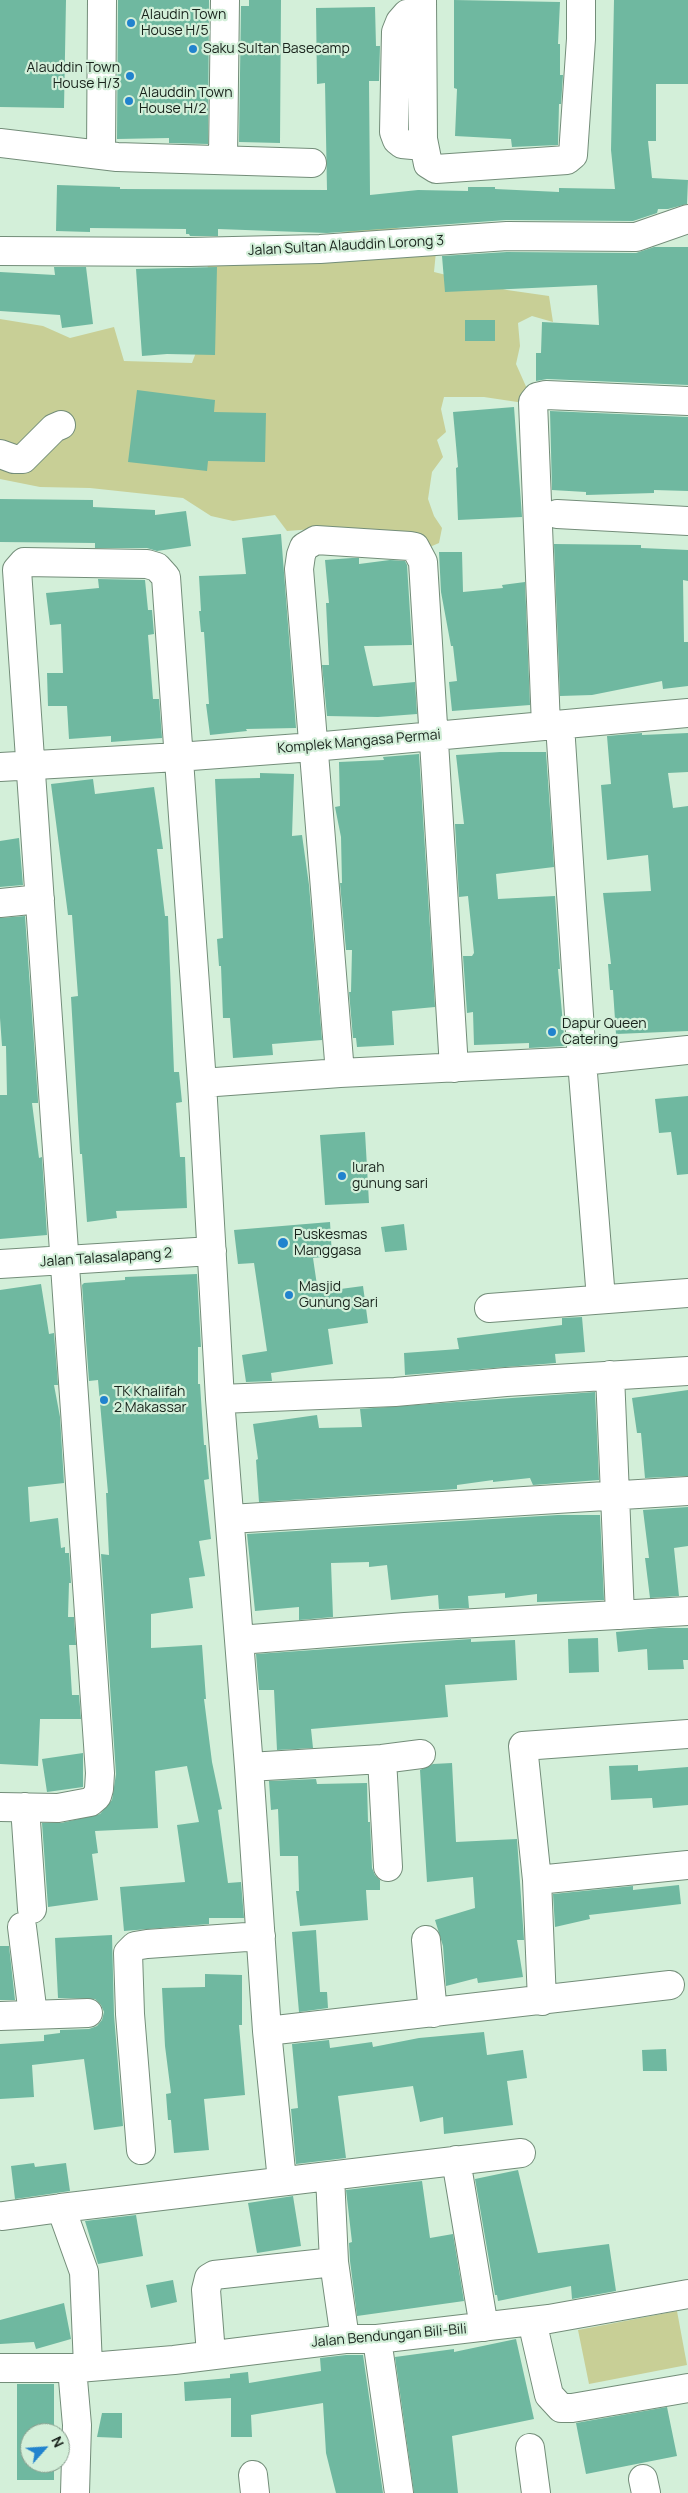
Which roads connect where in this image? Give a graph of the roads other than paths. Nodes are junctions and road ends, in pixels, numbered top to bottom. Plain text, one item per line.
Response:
1 (102, 0) edge
2 (225, 0) edge
3 (581, 0) edge
4 (422, 6) edge
5 (0, 143) edge
6 (101, 154) junction
7 (223, 159) junction
8 (312, 163) dead end
9 (688, 219) edge
10 (0, 251) edge
11 (688, 401) edge
12 (61, 426) dead end
13 (0, 454) edge
14 (557, 514) dead end
15 (688, 521) edge
16 (688, 713) edge
17 (553, 726) junction
18 (434, 735) junction
19 (313, 747) junction
20 (178, 757) junction
21 (30, 764) junction
22 (0, 767) edge
23 (40, 899) junction
24 (0, 903) edge
25 (688, 1050) edge
26 (582, 1061) junction
27 (454, 1068) junction
28 (340, 1073) junction
29 (202, 1083) junction
30 (212, 1251) junction
31 (66, 1260) junction
32 (0, 1264) edge
33 (688, 1294) edge
34 (601, 1298) junction
35 (489, 1308) dead end
36 (688, 1371) edge
37 (610, 1375) junction
38 (220, 1399) junction
39 (688, 1491) edge
40 (615, 1496) junction
41 (230, 1519) junction
42 (688, 1611) edge
43 (620, 1615) junction
44 (239, 1640) junction
45 (688, 1734) edge
46 (421, 1754) dead end
47 (382, 1760) junction
48 (249, 1767) junction
49 (12, 1807) edge
50 (688, 1865) edge
51 (388, 1867) dead end
52 (537, 1880) junction
53 (261, 1936) junction
54 (426, 1940) dead end
55 (670, 1986) dead end
56 (542, 2001) junction
57 (88, 2013) dead end
58 (433, 2013) junction
59 (33, 2015) junction
60 (0, 2016) edge
61 (267, 2031) junction
62 (141, 2150) dead end
63 (521, 2153) dead end
64 (456, 2160) junction
65 (330, 2176) junction
66 (282, 2181) junction
67 (61, 2208) junction
68 (3, 2216) dead end
69 (334, 2262) junction
70 (688, 2294) edge
71 (532, 2321) junction
72 (484, 2327) junction
73 (345, 2339) junction
74 (378, 2339) junction
75 (211, 2354) junction
76 (80, 2367) junction
77 (0, 2368) edge
78 (688, 2388) edge
79 (530, 2448) dead end
80 (75, 2493) edge
81 (399, 2493) edge
82 (536, 2493) edge

1 - 6 street
2 - 7 street
3 - 4 street
5 - 6 street
6 - 7 street
7 - 8 street
9 - 10 street, Jalan Sultan Alauddin Lorong 3
11 - 17 street
12 - 13 street
14 - 15 street
16 - 17 street, Komplek Mangasa Permai
17 - 18 street, Komplek Mangasa Permai
17 - 26 street
18 - 19 street, Komplek Mangasa Permai
18 - 19 street
18 - 27 street
19 - 20 street, Komplek Mangasa Permai
19 - 28 street
20 - 21 street, Komplek Mangasa Permai
20 - 21 street
20 - 29 street
21 - 22 street, Komplek Mangasa Permai
21 - 23 street
23 - 24 street
23 - 31 street
25 - 26 street
26 - 27 street
26 - 34 street
27 - 28 street
28 - 29 street
29 - 30 street
30 - 31 street, Jalan Talasalapang 2
30 - 38 street
31 - 32 street, Jalan Talasalapang 2
31 - 49 street
33 - 34 street
34 - 35 street
36 - 37 street
37 - 38 street
37 - 40 street
38 - 41 street
39 - 40 street
40 - 41 street
40 - 43 street
41 - 44 street
42 - 43 street
43 - 44 street
44 - 48 street
45 - 52 street
46 - 47 street
47 - 48 street
47 - 51 street
48 - 53 street
49 - 59 street
50 - 52 street
52 - 56 street
53 - 61 street
53 - 62 street
54 - 58 street
55 - 56 street
56 - 58 street
57 - 59 street
58 - 61 street
59 - 60 street
61 - 66 street
63 - 64 street
64 - 65 street
64 - 72 street
65 - 66 street
65 - 69 street
66 - 67 street
67 - 68 street
67 - 76 street
69 - 73 street
69 - 75 street
70 - 71 street, Jalan Bendungan Bili-Bili
71 - 72 street, Jalan Bendungan Bili-Bili
71 - 78 street
72 - 74 street, Jalan Bendungan Bili-Bili
73 - 74 street, Jalan Bendungan Bili-Bili
73 - 75 street, Jalan Bendungan Bili-Bili
74 - 81 street
75 - 76 street, Jalan Bendungan Bili-Bili
76 - 77 street, Jalan Bendungan Bili-Bili
76 - 80 street
79 - 82 street

